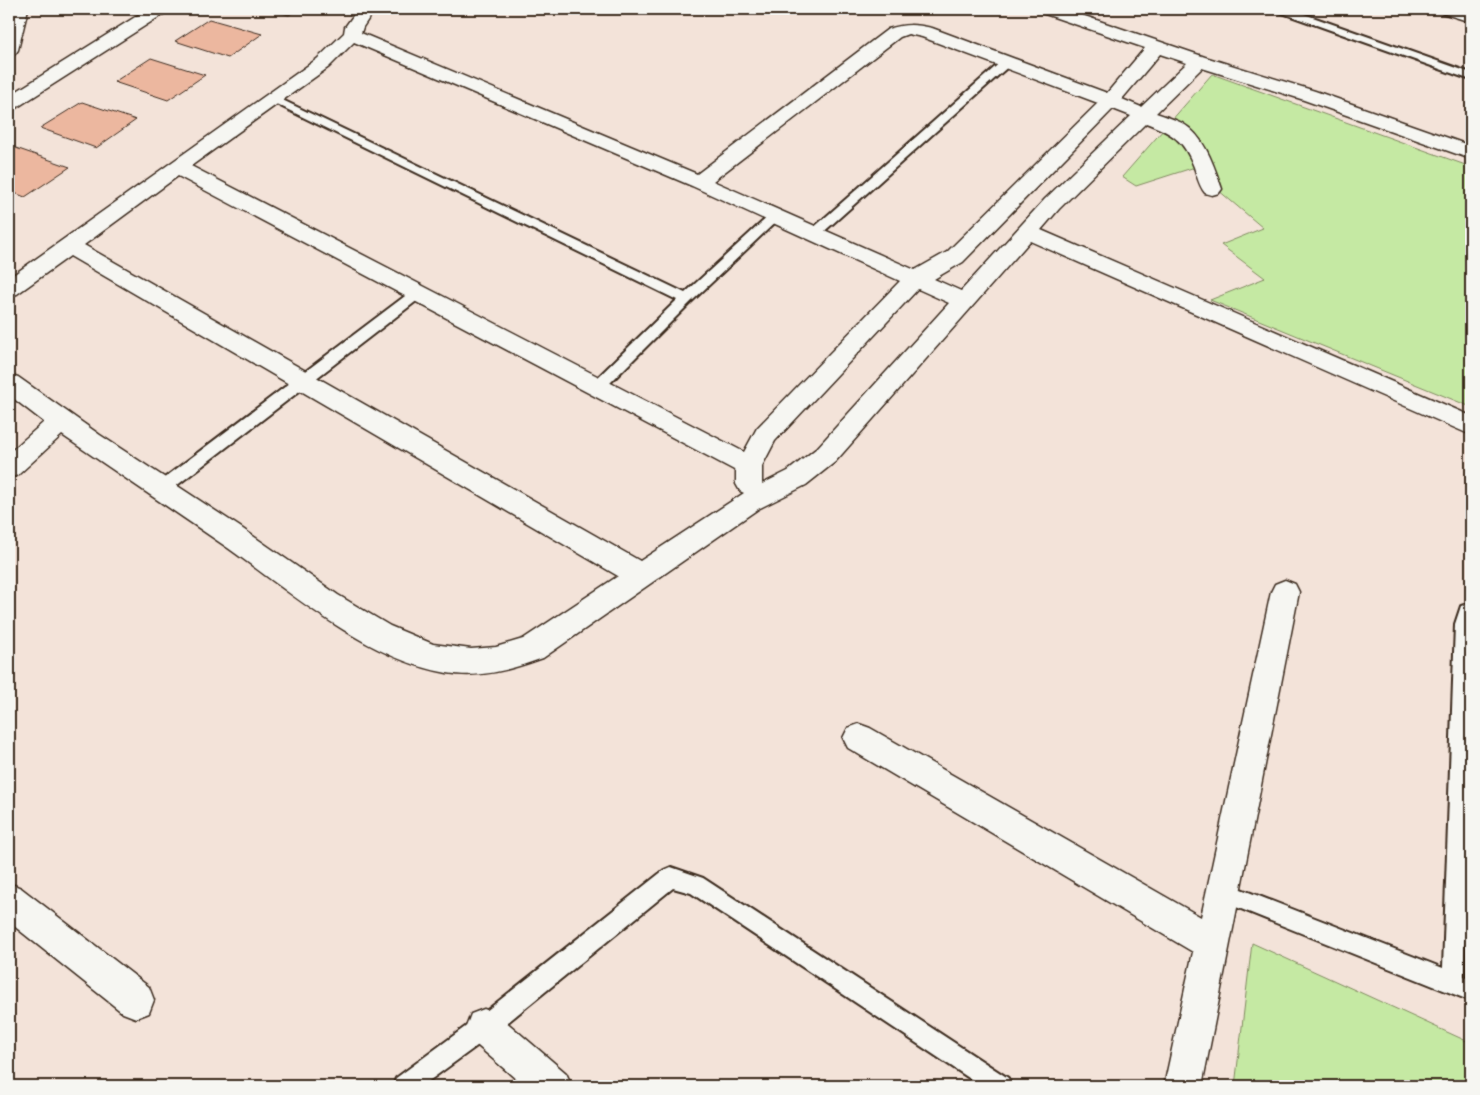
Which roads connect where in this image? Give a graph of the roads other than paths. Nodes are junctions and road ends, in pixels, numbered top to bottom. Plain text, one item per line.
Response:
1 (19, 9) edge
2 (159, 9) edge
3 (366, 9) edge
4 (1048, 9) edge
5 (1281, 9) edge
6 (1448, 9) edge
7 (1471, 17) edge
8 (352, 35) junction
9 (1156, 47) junction
10 (9, 50) edge
11 (1199, 61) junction
12 (1007, 62) junction
13 (1471, 77) edge
14 (272, 98) junction
15 (1110, 101) junction
16 (9, 104) edge
17 (1146, 115) junction
18 (1471, 154) edge
19 (177, 167) junction
20 (699, 182) junction
21 (1212, 188) dead end
22 (776, 216) junction
23 (1026, 232) junction
24 (815, 233) junction
25 (69, 246) junction
26 (915, 279) junction
27 (9, 289) edge
28 (418, 293) junction
29 (686, 299) junction
30 (964, 301) junction
31 (303, 381) junction
32 (9, 383) edge
33 (598, 386) junction
34 (60, 422) junction
35 (1471, 426) edge
36 (749, 466) junction
37 (9, 468) edge
38 (161, 489) junction
39 (749, 502) junction
40 (641, 576) junction
41 (1285, 592) dead end
42 (1471, 610) edge
43 (859, 738) dead end
44 (1223, 892) junction
45 (9, 900) edge
46 (1212, 943) junction
47 (1462, 986) edge
48 (136, 1000) dead end
49 (484, 1027) junction
50 (404, 1086) edge
51 (553, 1086) edge
52 (1000, 1086) edge
53 (1183, 1086) edge

1 - 10 street
2 - 16 street
3 - 8 street
4 - 9 street
5 - 13 lane
6 - 7 street
8 - 14 street
8 - 20 street
9 - 11 street
9 - 15 street
11 - 17 street
11 - 18 street
12 - 15 street
12 - 20 street
12 - 24 lane
14 - 19 street
14 - 29 lane
15 - 17 street
15 - 26 street
17 - 21 street
17 - 23 street
19 - 25 street
19 - 28 street
20 - 22 street
22 - 24 street
22 - 29 lane
23 - 30 street
23 - 35 street
24 - 26 street
25 - 27 street
25 - 31 street
26 - 30 street
26 - 36 street
28 - 31 lane
28 - 33 street
29 - 33 lane
30 - 39 street
31 - 38 lane
31 - 40 street
32 - 34 street
33 - 36 street
34 - 37 street
34 - 38 street
36 - 39 street
38 - 40 street
39 - 40 street
41 - 44 street
42 - 47 lane
43 - 46 street
44 - 46 street
44 - 47 lane
45 - 48 street
46 - 53 street
49 - 50 lane
49 - 51 street
49 - 52 lane

